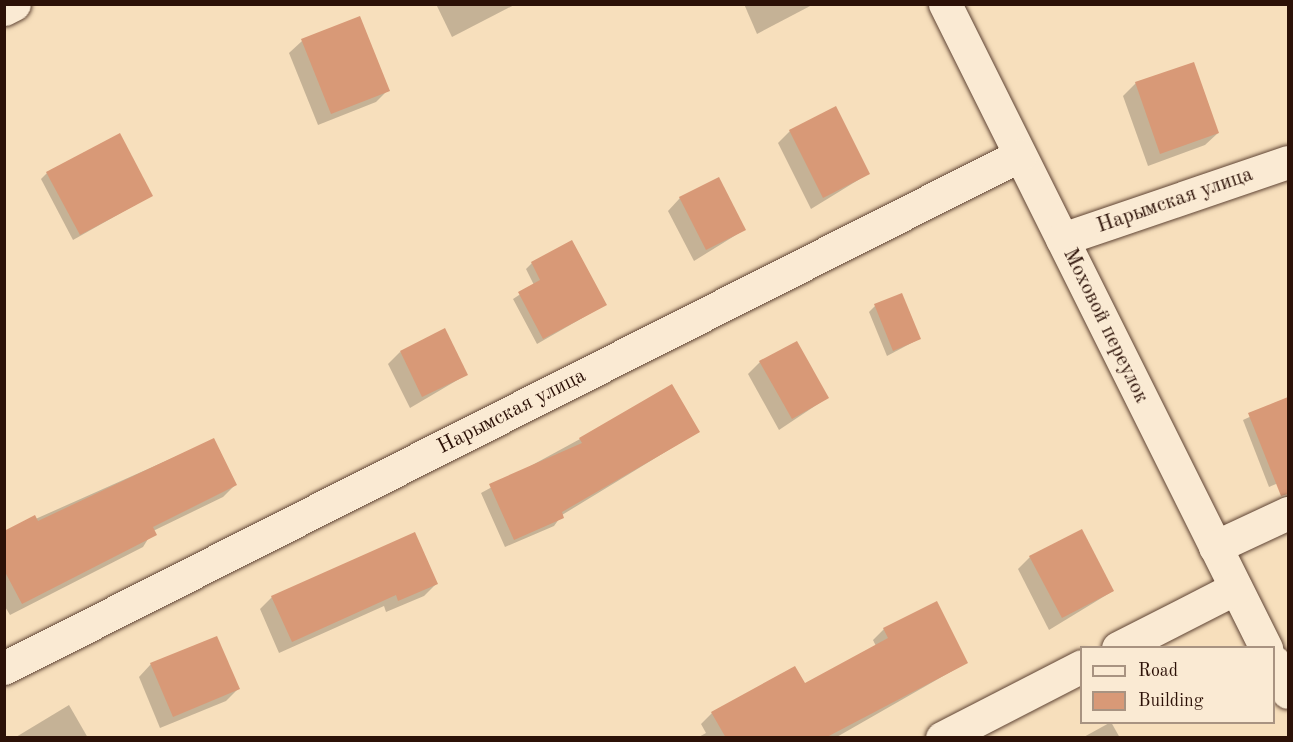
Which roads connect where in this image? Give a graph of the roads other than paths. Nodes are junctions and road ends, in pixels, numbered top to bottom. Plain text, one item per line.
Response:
1 (14, 4) edge
2 (945, 4) edge
3 (4, 9) edge
4 (1020, 155) junction
5 (1288, 162) edge
6 (1062, 239) junction
7 (1288, 513) edge
8 (1215, 547) junction
9 (1236, 588) junction
10 (1122, 646) edge
11 (1265, 646) edge
12 (1275, 664) edge
13 (1080, 667) edge
14 (4, 668) edge
15 (1288, 692) edge
16 (942, 738) edge

1 - 3 street
2 - 4 street, Моховой переулок
4 - 6 street, Моховой переулок
4 - 14 street, Нарымская улица
5 - 6 street, Нарымская улица
6 - 8 street, Моховой переулок
7 - 8 street
8 - 9 street, Моховой переулок
9 - 10 street
9 - 11 street, Моховой переулок
12 - 15 street
13 - 16 street

